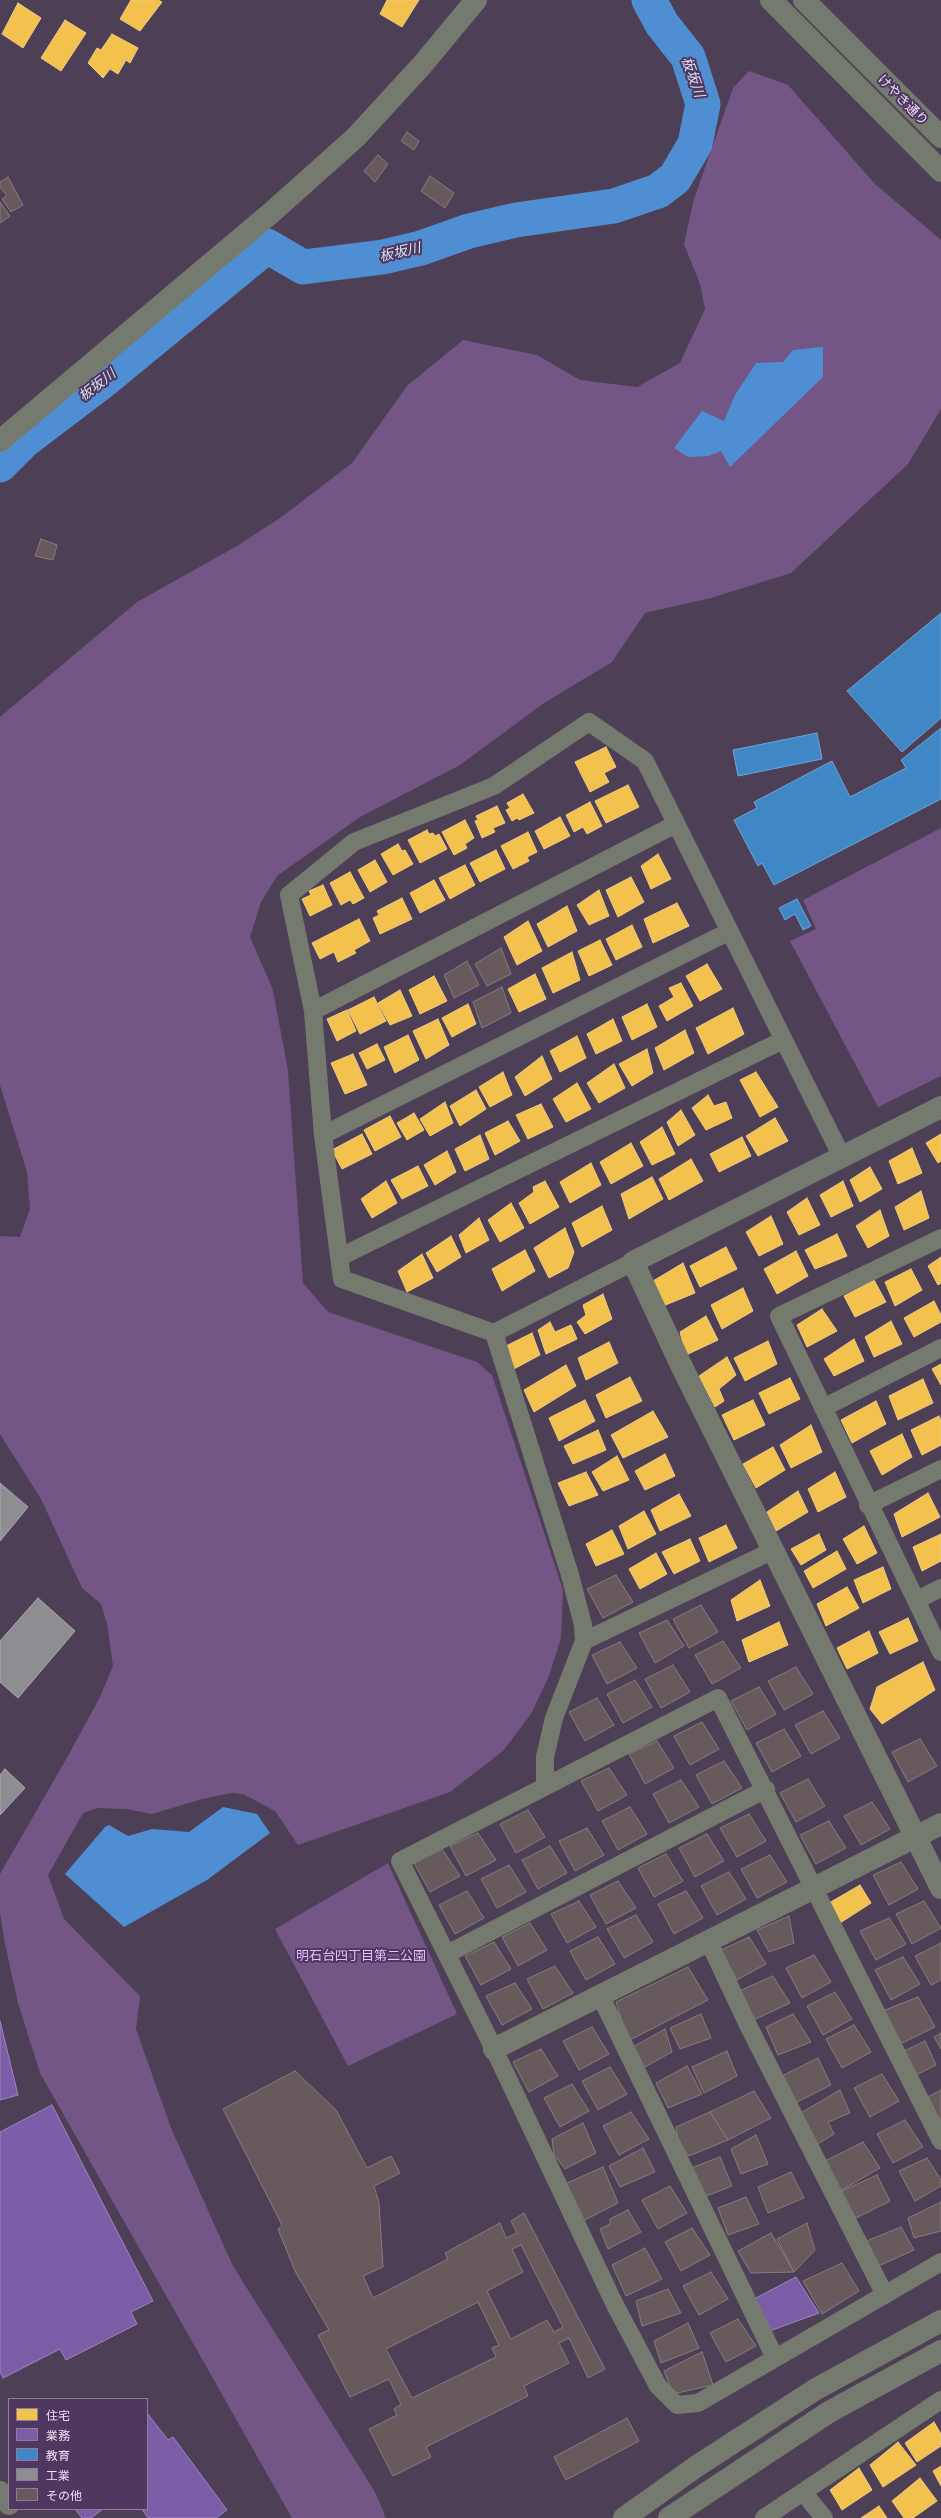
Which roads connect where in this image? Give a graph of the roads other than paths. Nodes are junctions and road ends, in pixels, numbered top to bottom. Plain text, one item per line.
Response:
1 (476, 0) edge
2 (771, 0) edge
3 (804, 0) edge
4 (941, 137) edge
5 (941, 171) edge
6 (0, 441) edge
7 (676, 824) junction
8 (728, 932) junction
9 (313, 1011) junction
10 (783, 1040) junction
11 (941, 1107) edge
12 (323, 1135) junction
13 (842, 1157) junction
14 (941, 1238) edge
15 (340, 1258) junction
16 (633, 1262) junction
17 (494, 1333) junction
18 (941, 1348) edge
19 (823, 1408) junction
20 (941, 1469) edge
21 (868, 1505) junction
22 (774, 1550) junction
23 (941, 1588) edge
24 (917, 1600) junction
25 (584, 1641) junction
26 (941, 1652) edge
27 (545, 1786) junction
28 (766, 1789) junction
29 (941, 1824) edge
30 (915, 1837) junction
31 (813, 1888) junction
32 (941, 1888) edge
33 (708, 1940) junction
34 (447, 1954) junction
35 (600, 1995) junction
36 (494, 2049) junction
37 (941, 2141) edge
38 (941, 2262) edge
39 (885, 2295) junction
40 (941, 2321) edge
41 (941, 2351) edge
42 (775, 2358) junction
43 (941, 2400) edge
44 (0, 2492) edge
45 (803, 2492) junction
46 (8, 2503) edge
47 (13, 2510) edge
48 (19, 2518) edge
49 (624, 2518) edge
50 (669, 2518) edge
51 (764, 2518) edge
52 (824, 2518) edge

1 - 6 street
2 - 5 street
3 - 4 street, けやき通り
7 - 8 street
7 - 9 street
7 - 9 street
8 - 10 street
8 - 12 street
9 - 12 street
10 - 13 street
10 - 15 street
11 - 13 street
12 - 15 street
13 - 16 street
14 - 19 street
15 - 17 street
16 - 17 street
16 - 22 street
17 - 25 street
18 - 19 street
19 - 21 street
20 - 21 street
21 - 24 street
22 - 25 street
22 - 30 street
23 - 24 street
24 - 26 street
25 - 27 street
27 - 28 street
27 - 34 street
28 - 31 street
28 - 34 street
29 - 30 street
30 - 31 street
30 - 32 street
31 - 33 street
31 - 37 street
33 - 35 street
33 - 39 street
34 - 36 street
35 - 36 street
35 - 42 street
36 - 42 street
38 - 39 street
39 - 42 street
40 - 49 street
41 - 50 street
43 - 45 street
44 - 46 street
45 - 51 street
45 - 52 street
47 - 48 street

